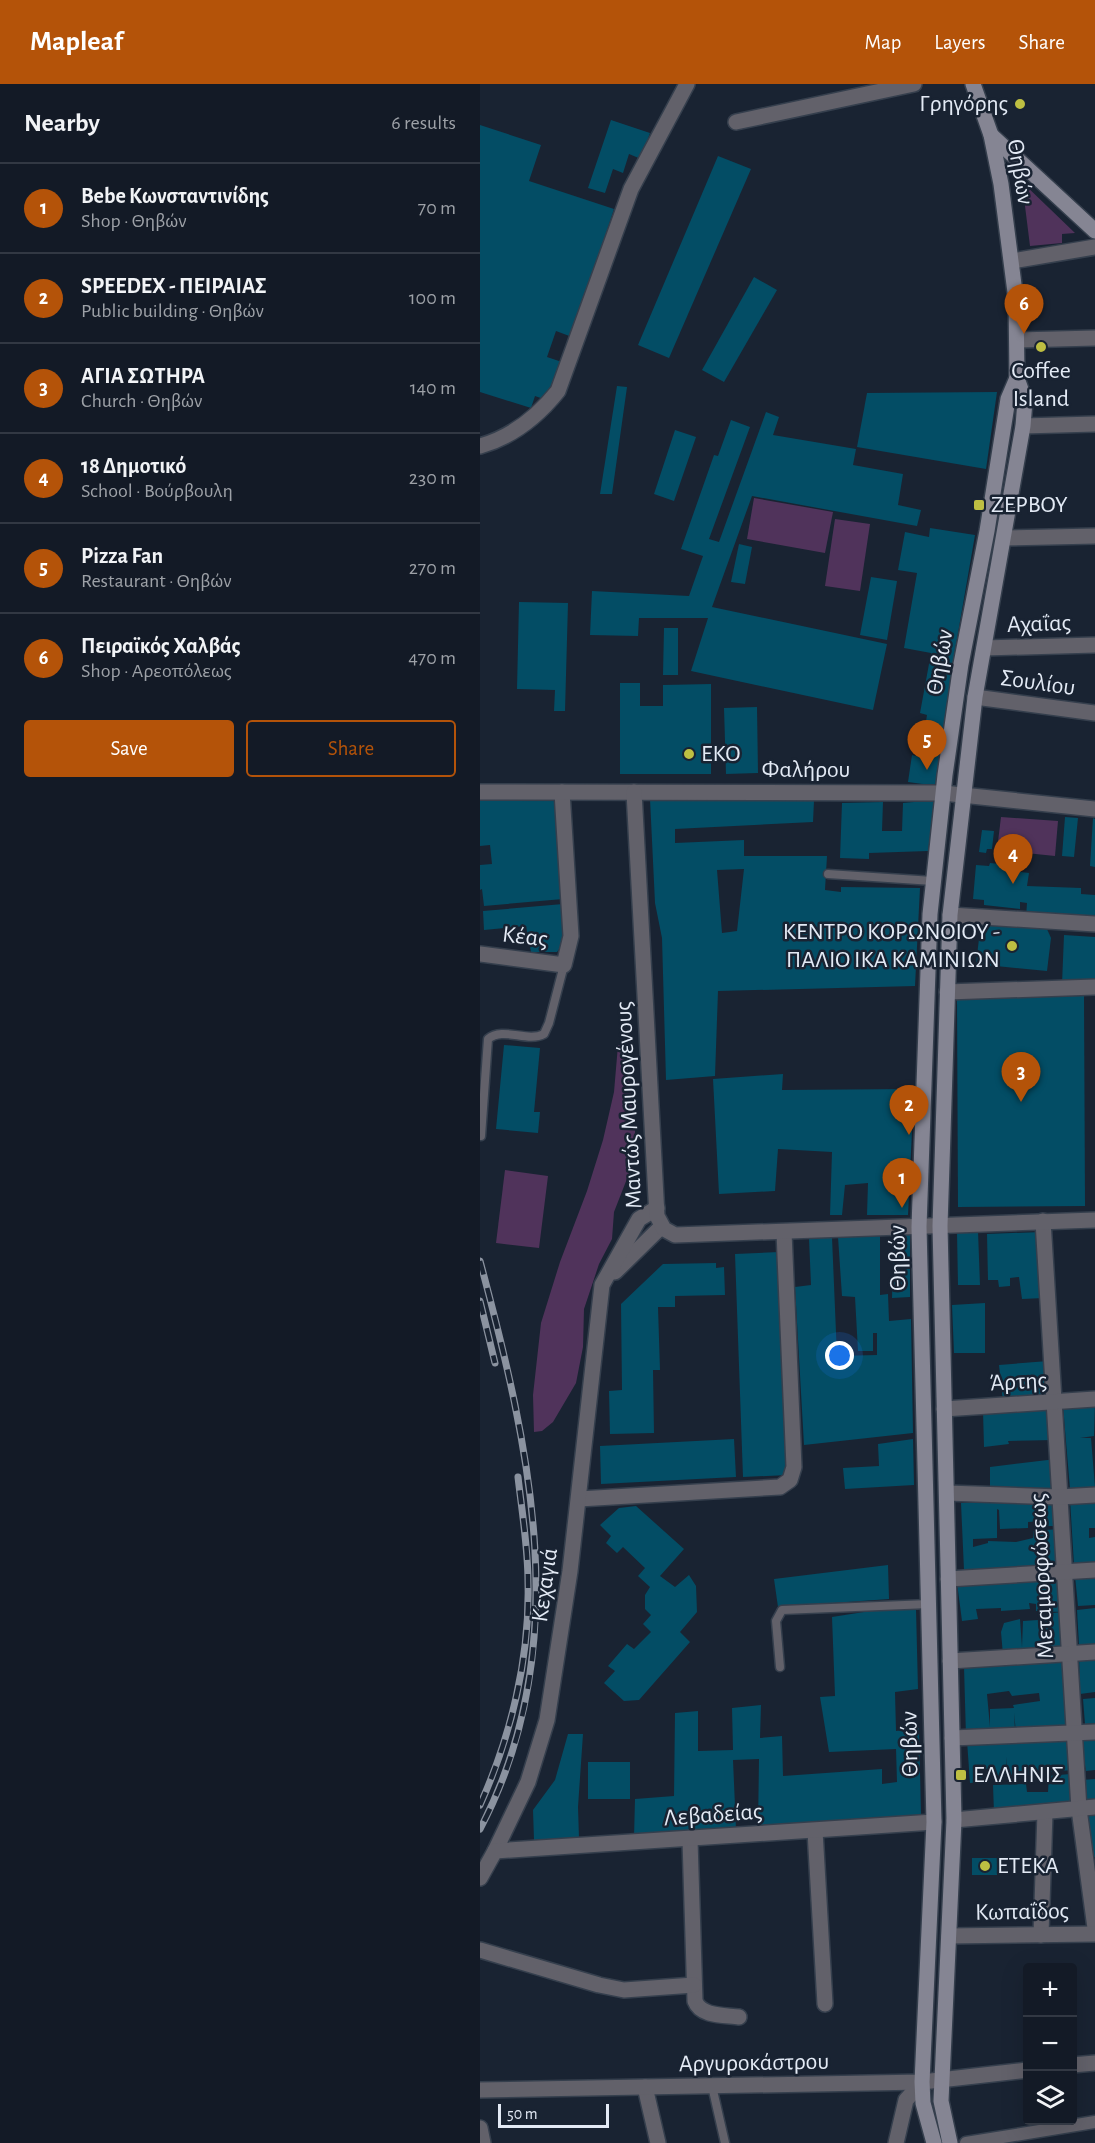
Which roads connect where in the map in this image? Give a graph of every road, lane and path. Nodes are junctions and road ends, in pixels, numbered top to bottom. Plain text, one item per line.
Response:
1 (687, 84) edge
2 (914, 84) edge
3 (973, 84) edge
4 (736, 122) dead end
5 (991, 135) junction
6 (1095, 231) edge
7 (1095, 247) edge
8 (1012, 261) junction
9 (1095, 338) edge
10 (1018, 340) junction
11 (1017, 378) junction
12 (1095, 424) edge
13 (1023, 426) junction
14 (480, 446) edge
15 (1095, 536) edge
16 (1004, 538) junction
17 (1095, 645) edge
18 (984, 648) junction
19 (975, 697) junction
20 (1095, 714) edge
21 (480, 792) edge
22 (562, 792) junction
23 (634, 792) junction
24 (943, 793) junction
25 (963, 795) junction
26 (1095, 809) edge
27 (828, 874) dead end
28 (933, 881) junction
29 (950, 915) junction
30 (1095, 924) edge
31 (480, 954) edge
32 (564, 965) junction
33 (1095, 987) edge
34 (947, 992) junction
35 (481, 1136) edge
36 (657, 1208) junction
37 (1095, 1220) edge
38 (1043, 1221) junction
39 (662, 1226) junction
40 (940, 1226) junction
41 (919, 1227) junction
42 (784, 1232) junction
43 (602, 1285) junction
44 (1095, 1399) edge
45 (1054, 1403) junction
46 (944, 1409) junction
47 (947, 1493) junction
48 (1095, 1495) edge
49 (1060, 1497) junction
50 (579, 1499) junction
51 (1095, 1570) edge
52 (1065, 1573) junction
53 (948, 1579) junction
54 (929, 1604) junction
55 (1095, 1652) edge
56 (1068, 1654) junction
57 (950, 1661) junction
58 (780, 1667) dead end
59 (1095, 1732) edge
60 (1075, 1735) junction
61 (952, 1738) junction
62 (1095, 1808) edge
63 (1079, 1809) junction
64 (1045, 1812) junction
65 (954, 1820) junction
66 (934, 1822) junction
67 (815, 1831) junction
68 (690, 1840) junction
69 (495, 1851) junction
70 (480, 1878) edge
71 (1095, 1928) edge
72 (1095, 1934) edge
73 (1041, 1935) junction
74 (949, 1936) junction
75 (480, 1950) edge
76 (694, 1985) junction
77 (825, 2004) dead end
78 (739, 2017) dead end
79 (1095, 2063) edge
80 (1077, 2065) edge
81 (1023, 2071) edge
82 (941, 2080) junction
83 (922, 2082) junction
84 (712, 2086) junction
85 (645, 2087) junction
86 (480, 2090) edge
87 (1095, 2122) edge
88 (480, 2128) edge
89 (483, 2143) edge
90 (658, 2143) edge
91 (725, 2143) edge
92 (896, 2143) edge
93 (934, 2143) edge
94 (950, 2143) edge
95 (966, 2143) edge

1 - 14 street
2 - 4 street
3 - 5 main road, Θηβών
5 - 6 main road
5 - 8 main road, Θηβών
7 - 8 street
8 - 10 main road, Θηβών
9 - 10 street
10 - 11 main road, Θηβών
11 - 13 main road, Θηβών
11 - 24 main road, Θηβών
12 - 13 street
13 - 16 main road, Θηβών
15 - 16 street
16 - 18 main road, Θηβών
17 - 18 street, Αχαΐας
18 - 19 main road, Θηβών
19 - 20 street, Σουλίου
19 - 25 main road, Θηβών
21 - 22 street, Φαλήρου
22 - 23 street, Φαλήρου
22 - 32 street
23 - 24 street, Φαλήρου
23 - 36 street, Μαντώς Μαυρογένους
24 - 25 street, Φαλήρου
24 - 28 main road, Θηβών
25 - 26 street, Φαλήρου
25 - 29 main road, Θηβών
27 - 28 lane
28 - 41 main road, Θηβών
29 - 30 street
29 - 34 main road, Θηβών
31 - 32 street, Κέας
32 - 35 lane
33 - 34 street
34 - 40 main road, Θηβών
36 - 39 street, Μαντώς Μαυρογένους
36 - 43 street, Κεχαγιά
37 - 38 street, Μαντώς Μαυρογένους
38 - 40 street, Μαντώς Μαυρογένους
38 - 45 street, Μεταμορφώσεως
39 - 42 street, Μαντώς Μαυρογένους
39 - 43 street
40 - 41 street, Μαντώς Μαυρογένους
40 - 46 main road, Θηβών
41 - 42 street, Μαντώς Μαυρογένους
41 - 54 main road, Θηβών
42 - 50 street
43 - 50 street, Κεχαγιά
44 - 45 street, Άρτης
45 - 46 street, Άρτης
45 - 49 street, Μεταμορφώσεως
46 - 47 main road, Θηβών
47 - 49 street
47 - 53 main road, Θηβών
48 - 49 street
49 - 52 street, Μεταμορφώσεως
50 - 69 street, Κεχαγιά
51 - 52 street
52 - 53 street
52 - 56 street, Μεταμορφώσεως
53 - 57 main road, Θηβών
54 - 58 lane
54 - 66 main road, Θηβών
55 - 56 street
56 - 57 street
56 - 60 street, Μεταμορφώσεως
57 - 61 main road, Θηβών
59 - 60 street
60 - 61 street
60 - 63 street, Μεταμορφώσεως
61 - 65 main road, Θηβών
62 - 63 street
63 - 64 street
63 - 71 street, Μεταμορφώσεως
64 - 65 street
64 - 73 street
65 - 74 main road, Θηβών
66 - 67 street, Λεβαδείας
66 - 83 main road, Θηβών
67 - 68 street, Λεβαδείας
67 - 77 street
68 - 69 street, Λεβαδείας
68 - 76 street
69 - 70 street, Κεχαγιά
72 - 73 street, Κωπαΐδος
73 - 74 street, Κωπαΐδος
74 - 82 main road, Θηβών
75 - 76 street
76 - 78 street
79 - 80 street
81 - 82 street, Αργυροκάστρου
82 - 83 street, Αργυροκάστρου
82 - 94 main road, Θηβών
83 - 84 street, Αργυροκάστρου
83 - 92 street
83 - 93 main road, Θηβών
84 - 85 street, Αργυροκάστρου
84 - 91 lane
85 - 86 street, Αργυροκάστρου
85 - 90 street
87 - 95 street
88 - 89 street

